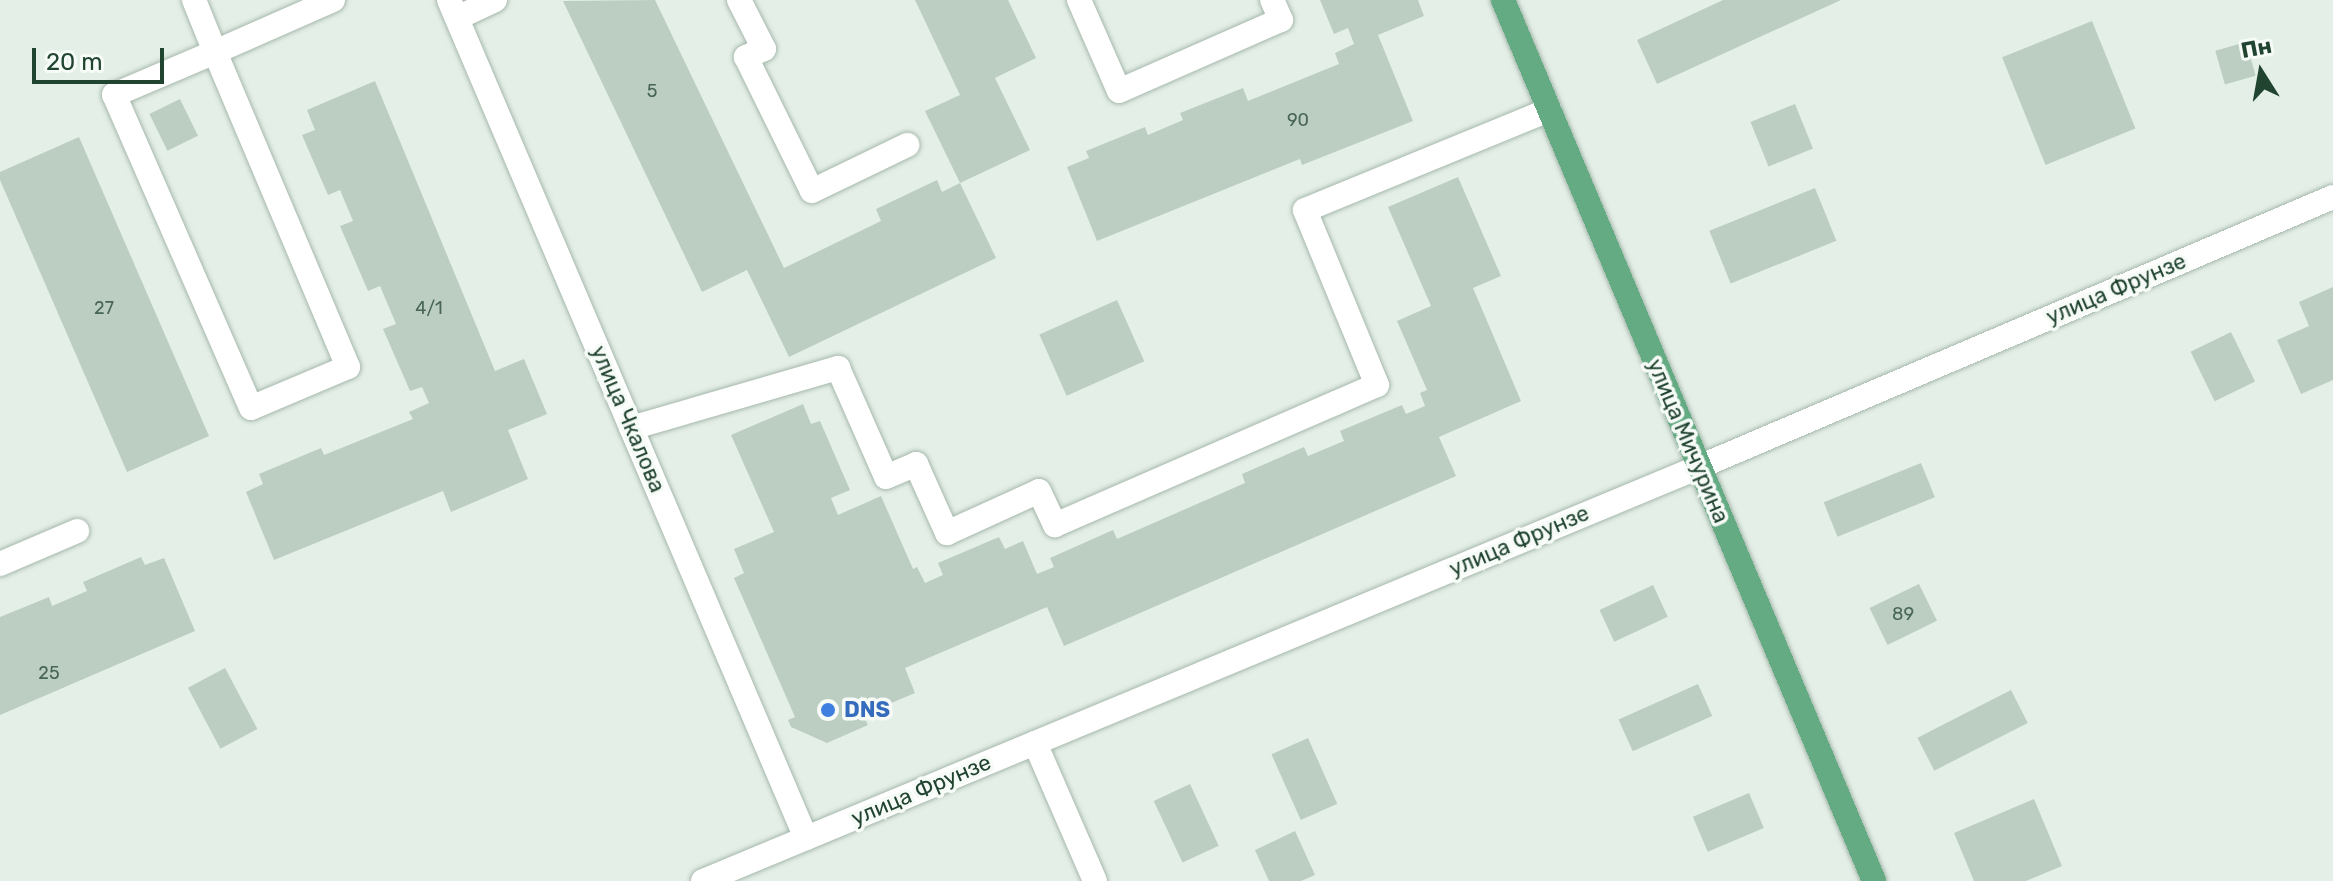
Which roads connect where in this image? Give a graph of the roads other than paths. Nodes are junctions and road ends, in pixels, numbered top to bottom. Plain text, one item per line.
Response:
1 (194, 0) edge
2 (333, 0) edge
3 (495, 0) edge
4 (739, 0) edge
5 (1079, 0) edge
6 (1272, 0) edge
7 (1503, 0) edge
8 (453, 9) edge
9 (215, 52) junction
10 (1549, 110) junction
11 (907, 145) dead end
12 (2333, 197) edge
13 (631, 428) junction
14 (1699, 467) junction
15 (77, 531) dead end
16 (0, 564) edge
17 (1035, 743) junction
18 (806, 838) junction
19 (703, 881) edge
20 (1095, 881) edge
21 (1874, 881) edge

1 - 9 street
2 - 9 street
3 - 8 street
4 - 11 street
5 - 6 street
7 - 10 main road, улица Мичурина
8 - 13 street, улица Чкалова
9 - 9 street
10 - 13 street
10 - 14 main road, улица Мичурина
12 - 14 street, улица Фрунзе
13 - 18 street, улица Чкалова
14 - 17 street, улица Фрунзе
14 - 21 main road, улица Мичурина
15 - 16 street
17 - 18 street, улица Фрунзе
17 - 20 street
18 - 19 street, улица Фрунзе

